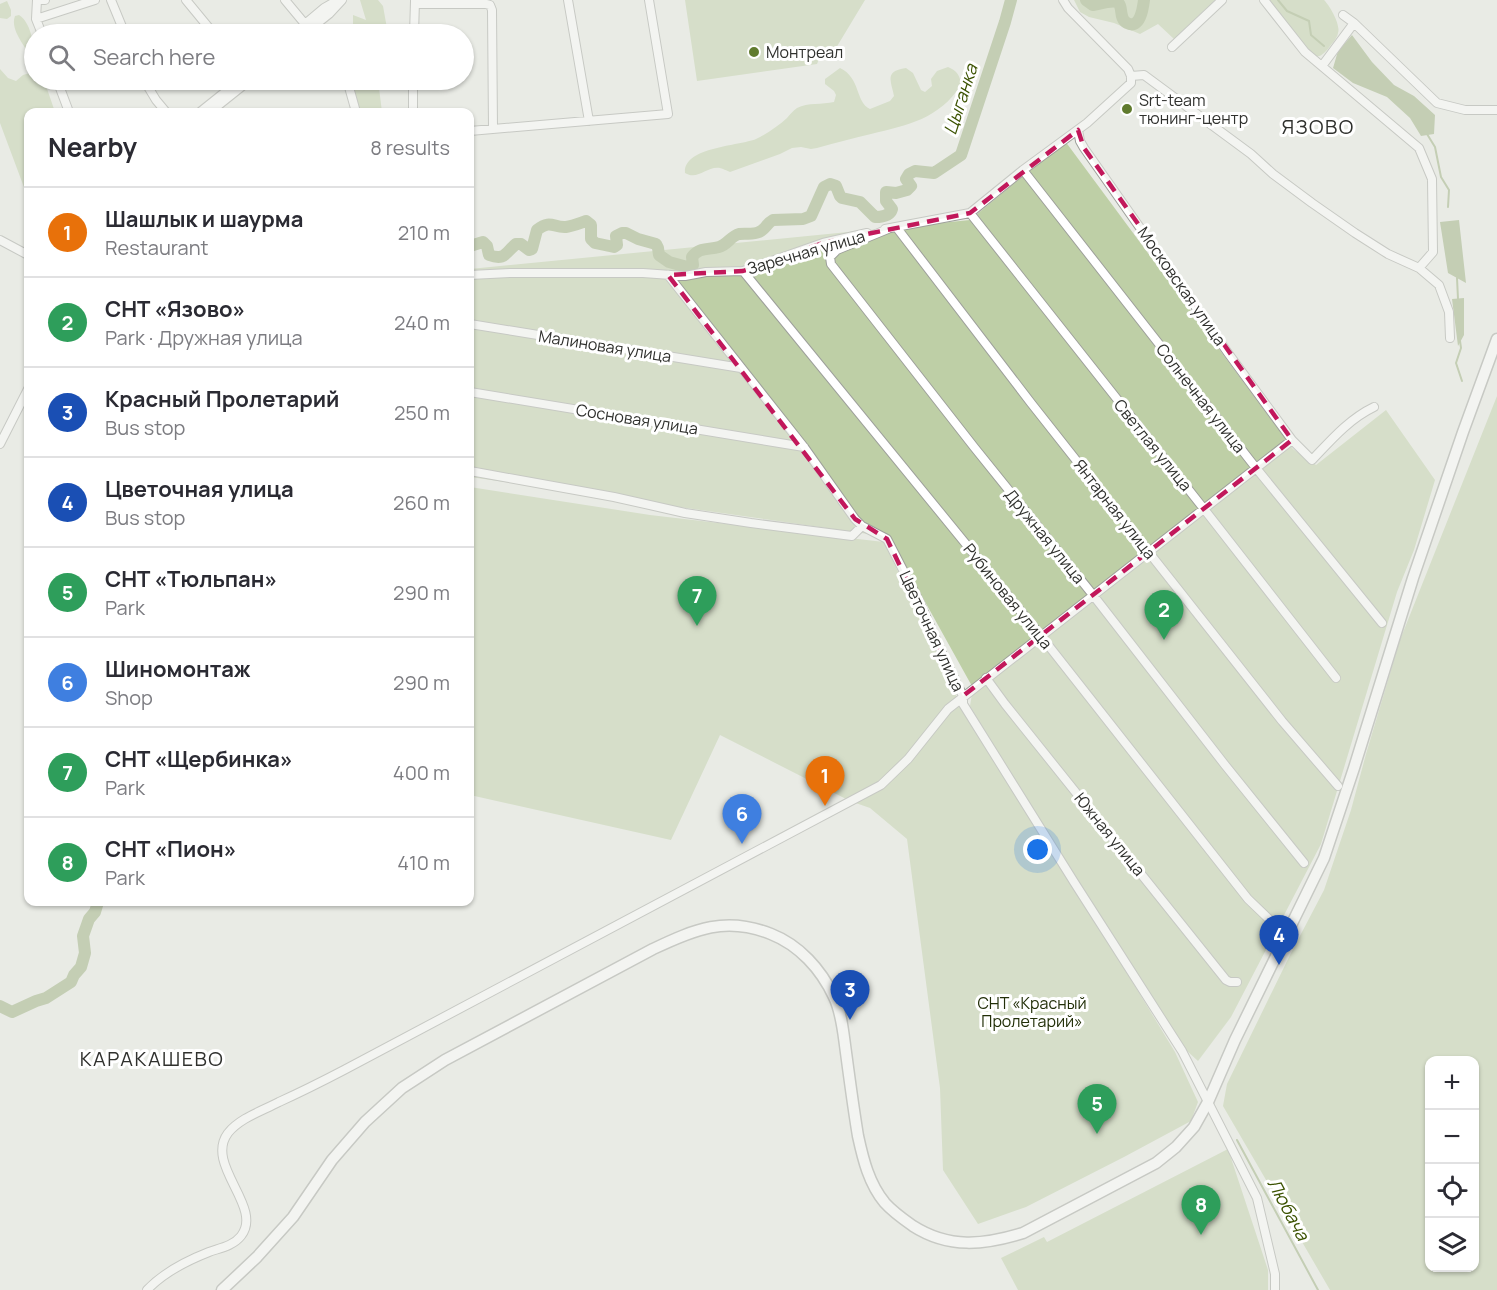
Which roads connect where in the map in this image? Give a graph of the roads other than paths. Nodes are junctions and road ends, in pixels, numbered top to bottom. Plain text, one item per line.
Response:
1 (37, 0) edge
2 (45, 0) edge
3 (94, 0) edge
4 (111, 0) edge
5 (186, 0) edge
6 (285, 0) edge
7 (340, 0) edge
8 (568, 0) edge
9 (649, 0) edge
10 (1063, 0) edge
11 (1222, 0) edge
12 (1264, 0) edge
13 (415, 2) edge
14 (1342, 15) dead end
15 (36, 19) junction
16 (1354, 23) junction
17 (38, 24) edge
18 (121, 24) edge
19 (206, 24) edge
20 (303, 24) edge
21 (313, 24) edge
22 (414, 24) edge
23 (1172, 47) dead end
24 (1322, 66) junction
25 (1131, 79) junction
26 (61, 90) edge
27 (150, 90) edge
28 (228, 90) edge
29 (238, 90) edge
30 (350, 90) edge
31 (413, 90) edge
32 (68, 108) edge
33 (163, 108) edge
34 (205, 108) edge
35 (215, 108) edge
36 (355, 108) edge
37 (412, 108) edge
38 (1497, 110) edge
39 (589, 121) junction
40 (493, 129) junction
41 (1078, 130) junction
42 (474, 131) edge
43 (1023, 170) junction
44 (970, 213) junction
45 (892, 228) junction
46 (0, 240) edge
47 (24, 253) edge
48 (1419, 267) junction
49 (743, 271) junction
50 (474, 275) edge
51 (668, 275) junction
52 (474, 325) edge
53 (1450, 338) dead end
54 (1497, 339) edge
55 (741, 368) junction
56 (474, 393) edge
57 (24, 396) edge
58 (1374, 407) dead end
59 (1292, 440) junction
60 (0, 444) edge
61 (804, 447) junction
62 (1256, 468) junction
63 (474, 472) edge
64 (1204, 508) junction
65 (862, 526) junction
66 (1149, 552) junction
67 (1093, 595) junction
68 (1382, 623) dead end
69 (1041, 636) junction
70 (986, 678) junction
71 (1336, 678) dead end
72 (963, 696) junction
73 (1338, 786) dead end
74 (1304, 863) dead end
75 (1271, 921) dead end
76 (1237, 982) dead end
77 (1208, 1102) junction
78 (147, 1290) edge
79 (222, 1290) edge
80 (1275, 1290) edge

1 - 2 street
1 - 15 street
3 - 15 street
4 - 18 street
5 - 19 street
6 - 20 street
7 - 21 street
8 - 39 street
9 - 39 street
10 - 25 street
11 - 23 street
12 - 24 street
13 - 22 street
13 - 40 street
14 - 16 street
15 - 17 street
16 - 24 street
16 - 38 street
24 - 48 street
25 - 41 street, Заречная улица
25 - 48 street
26 - 32 street
27 - 33 street
28 - 34 street
29 - 35 street
30 - 36 street
31 - 37 street
39 - 40 street
40 - 42 street
41 - 43 street, Заречная улица
41 - 59 street, Московская улица
43 - 44 street, Заречная улица
43 - 62 street, Солнечная улица
44 - 45 street, Заречная улица
44 - 64 street, Светлая улица
45 - 49 street, Заречная улица
45 - 66 street, Янтарная улица
45 - 67 street, Дружная улица
46 - 47 street
48 - 53 street
49 - 51 street, Заречная улица
49 - 69 street, Рубиновая улица
50 - 51 street, Заречная улица
51 - 55 street
52 - 55 street, Малиновая улица
54 - 77 main road
55 - 61 street
56 - 61 street, Сосновая улица
57 - 60 street
58 - 59 street, Московская улица
59 - 62 street
61 - 65 street
62 - 64 street
62 - 68 street, Солнечная улица
63 - 65 street
64 - 66 street
64 - 71 street, Светлая улица
65 - 72 street, Цветочная улица
66 - 67 street
66 - 73 street, Янтарная улица
67 - 69 street
67 - 74 street, Дружная улица
69 - 70 street
69 - 75 street, Рубиновая улица
70 - 72 street
70 - 76 street, Южная улица
72 - 77 street, Цветочная улица
72 - 78 street
77 - 79 main road
77 - 80 street, Цветочная улица

